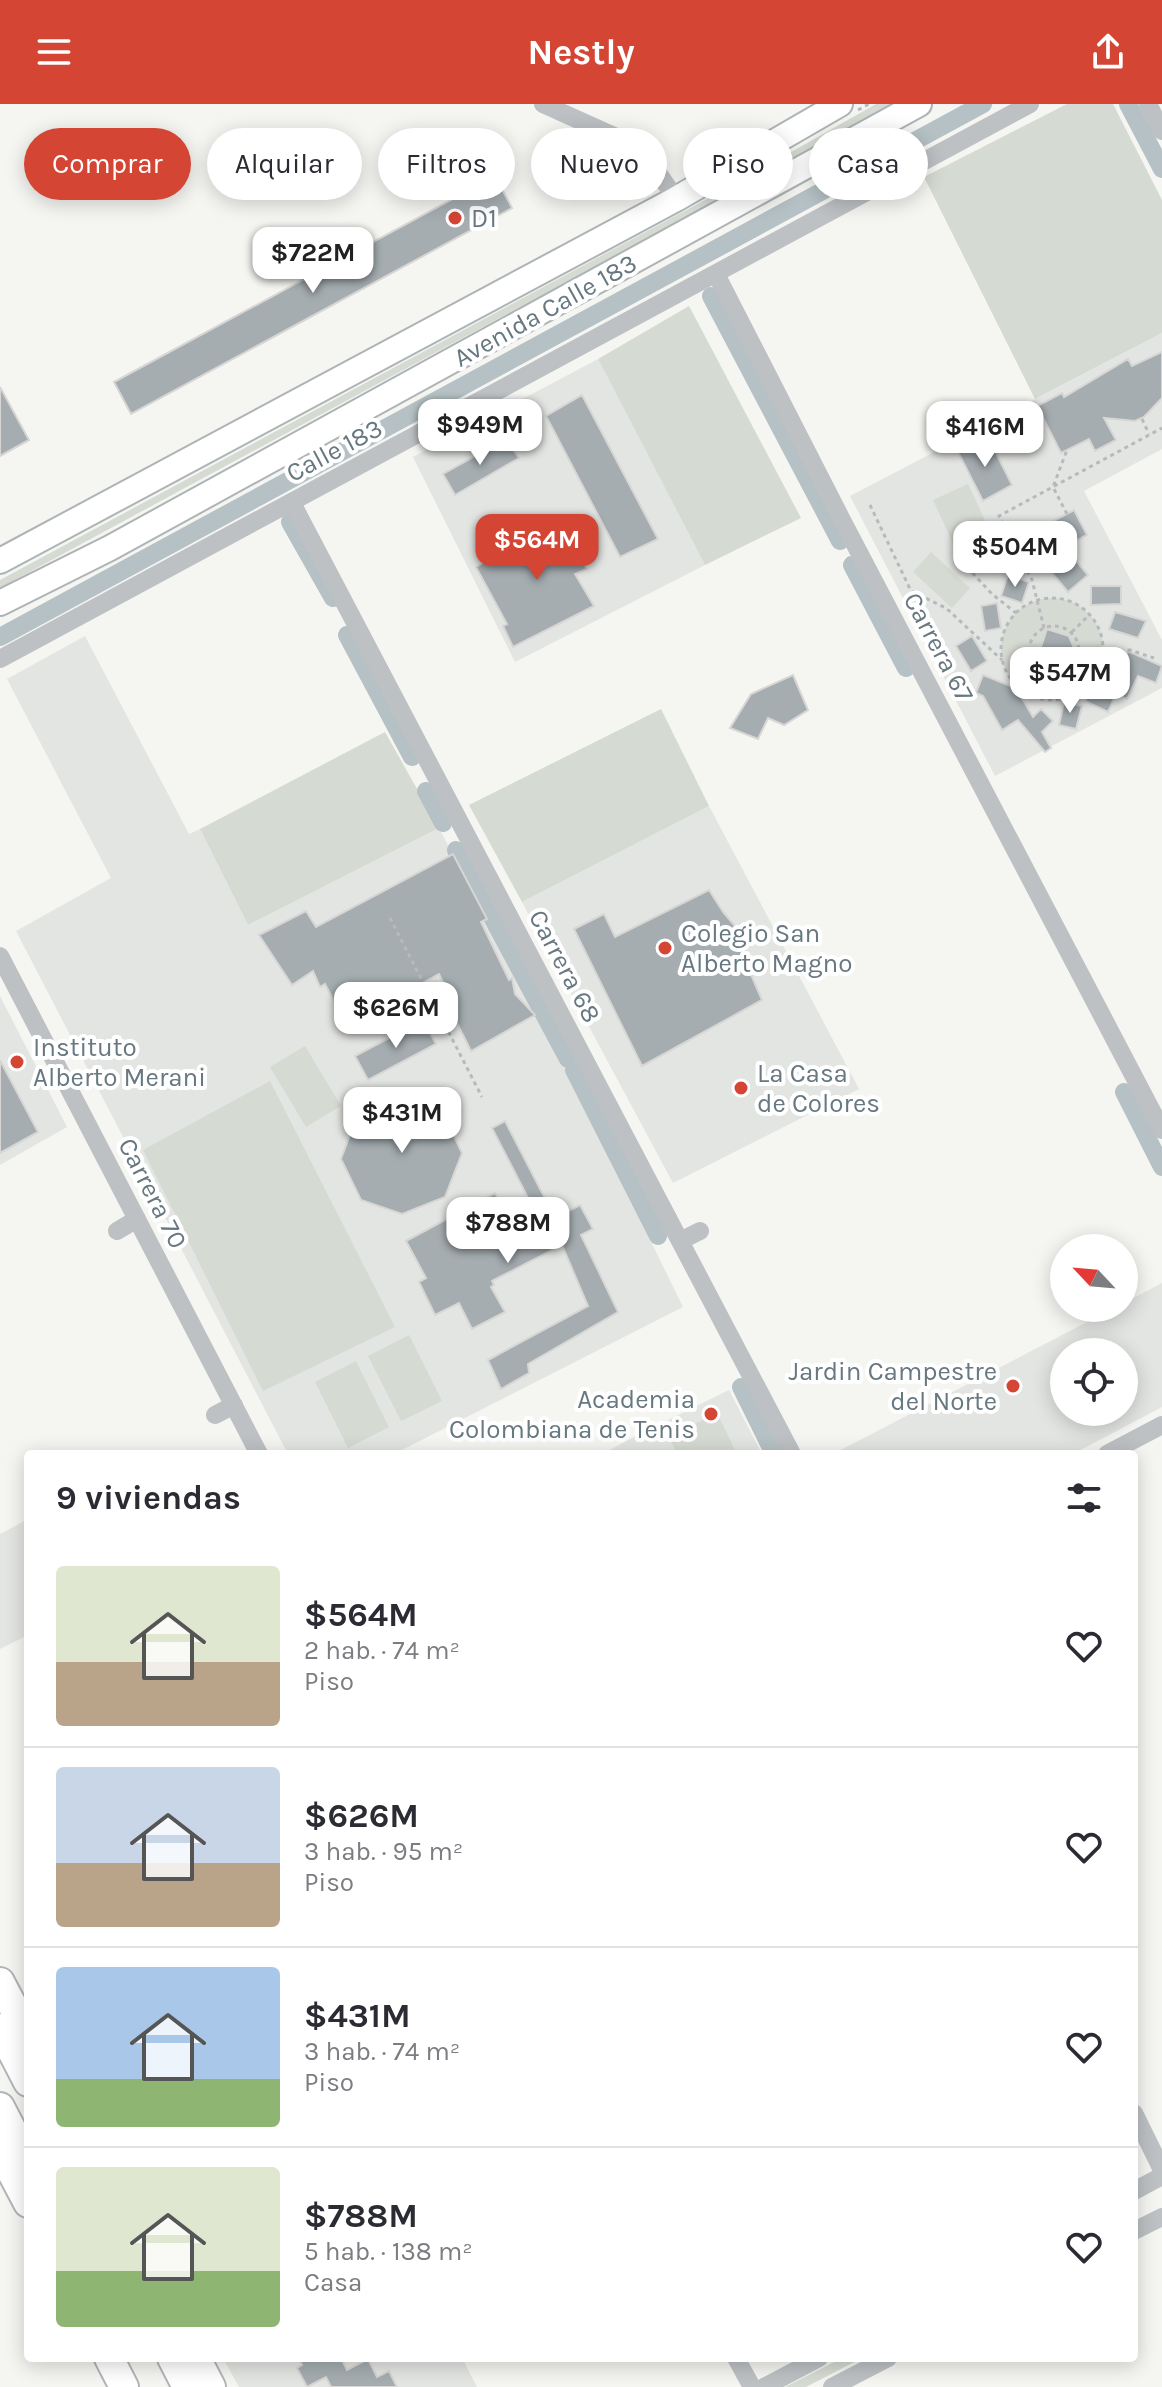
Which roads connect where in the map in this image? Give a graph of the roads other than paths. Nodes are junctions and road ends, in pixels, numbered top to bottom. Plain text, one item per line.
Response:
1 (543, 104) edge
2 (840, 104) edge
3 (919, 104) edge
4 (1030, 104) edge
5 (1148, 104) edge
6 (1162, 131) edge
7 (676, 199) junction
8 (716, 274) junction
9 (292, 503) junction
10 (0, 561) edge
11 (0, 603) edge
12 (0, 659) edge
13 (0, 956) edge
14 (1162, 1130) edge
15 (137, 1219) junction
16 (117, 1231) dead end
17 (700, 1231) dead end
18 (680, 1241) junction
19 (234, 1405) junction
20 (215, 1415) dead end
21 (1154, 1436) edge
22 (257, 1450) edge
23 (790, 1450) edge
24 (1117, 1450) edge
25 (0, 1982) edge
26 (19, 2024) edge
27 (24, 2056) edge
28 (0, 2107) edge
29 (1138, 2122) edge
30 (0, 2150) edge
31 (24, 2153) edge
32 (1162, 2173) edge
33 (1138, 2188) edge
34 (24, 2195) edge
35 (1162, 2217) edge
36 (1138, 2229) edge
37 (111, 2362) edge
38 (132, 2362) edge
39 (174, 2362) edge
40 (198, 2362) edge
41 (738, 2362) edge
42 (811, 2362) edge
43 (880, 2362) edge
44 (124, 2387) edge
45 (145, 2387) edge
46 (187, 2387) edge
47 (211, 2387) edge
48 (752, 2387) edge
49 (764, 2387) edge
50 (832, 2387) edge

1 - 7 street
2 - 7 main road, Avenida Calle 183
3 - 11 main road, Avenida Calle 183
4 - 8 street, Calle 183
5 - 6 street
7 - 10 main road, Avenida Calle 183
8 - 9 street, Calle 183
8 - 14 street, Carrera 67
9 - 12 street, Calle 183
9 - 18 street, Carrera 68
13 - 15 street, Carrera 70
15 - 16 street
15 - 19 street, Carrera 70
17 - 18 street
18 - 23 street, Carrera 68
19 - 20 street
19 - 22 street, Carrera 70
21 - 24 street
25 - 26 highway
26 - 27 highway
28 - 31 highway
29 - 32 street
30 - 34 highway
32 - 33 street
35 - 36 street
37 - 44 highway
38 - 45 highway
39 - 46 highway
40 - 47 highway
41 - 48 street
42 - 49 street
43 - 50 street

